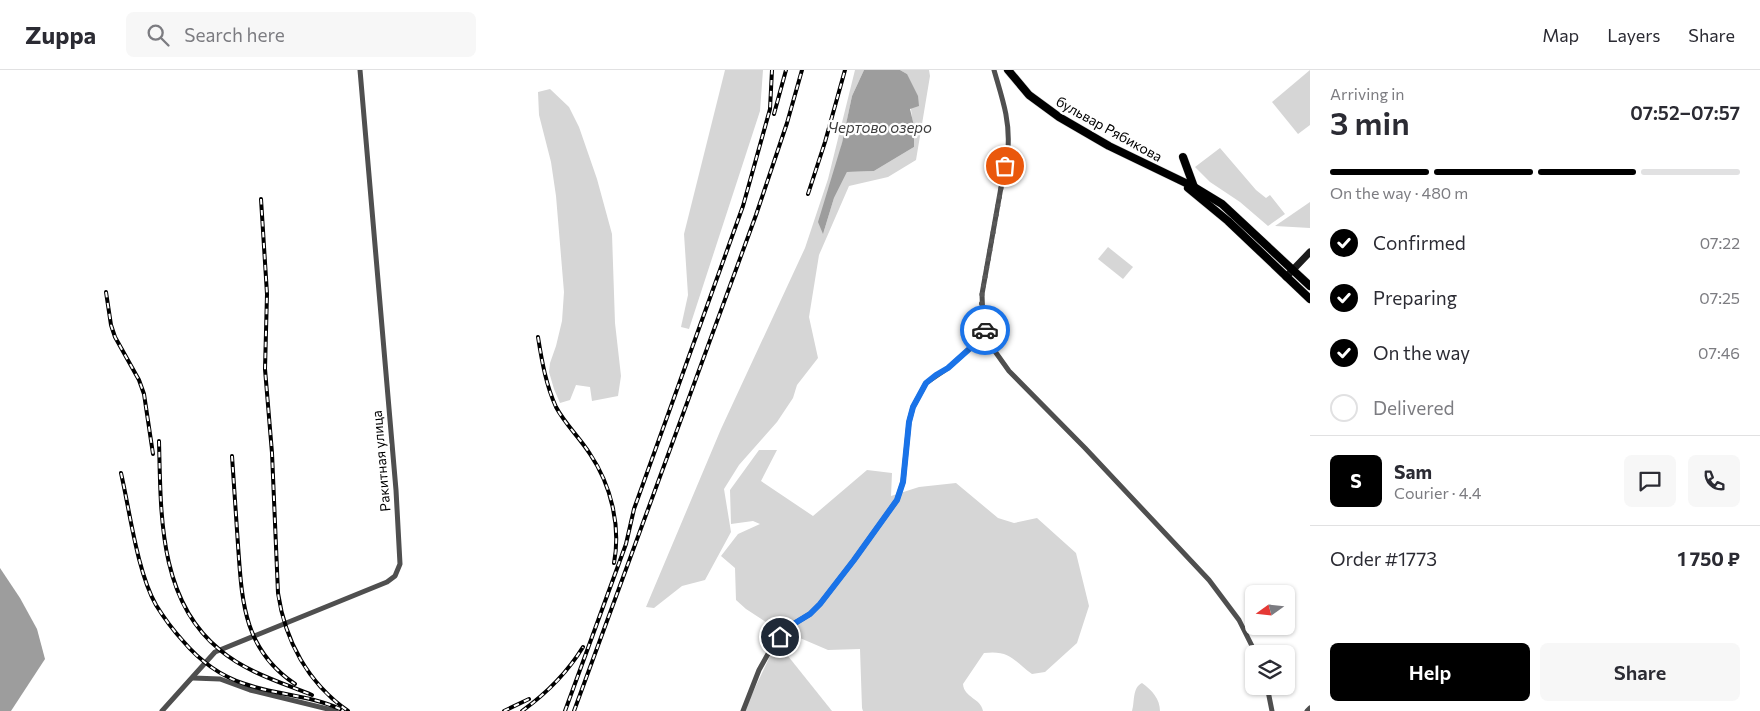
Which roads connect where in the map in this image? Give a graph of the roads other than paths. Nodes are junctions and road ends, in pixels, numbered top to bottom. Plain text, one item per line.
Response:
1 (360, 70) edge
2 (994, 70) edge
3 (1008, 70) edge
4 (1182, 157) dead end
5 (1181, 182) junction
6 (1194, 187) junction
7 (1310, 252) edge
8 (1293, 270) junction
9 (1286, 278) junction
10 (1310, 286) edge
11 (1310, 300) edge
12 (986, 334) junction
13 (1252, 645) edge
14 (193, 678) junction
15 (1269, 695) edge
16 (1310, 708) edge
17 (162, 711) edge
18 (336, 711) edge
19 (742, 711) edge
20 (1272, 711) edge
21 (1307, 711) edge

1 - 14 street, Ракитная улица
2 - 12 street
3 - 5 main road, бульвар Рябикова
4 - 6 main road
5 - 6 main road, бульвар Рябикова
5 - 9 main road, бульвар Рябикова
6 - 8 main road, бульвар Рябикова
7 - 8 street
8 - 9 street
8 - 10 main road, бульвар Рябикова
9 - 11 main road, бульвар Рябикова
12 - 13 street
12 - 19 street
14 - 17 street, Ракитная улица
14 - 18 street
15 - 20 street
16 - 21 street

